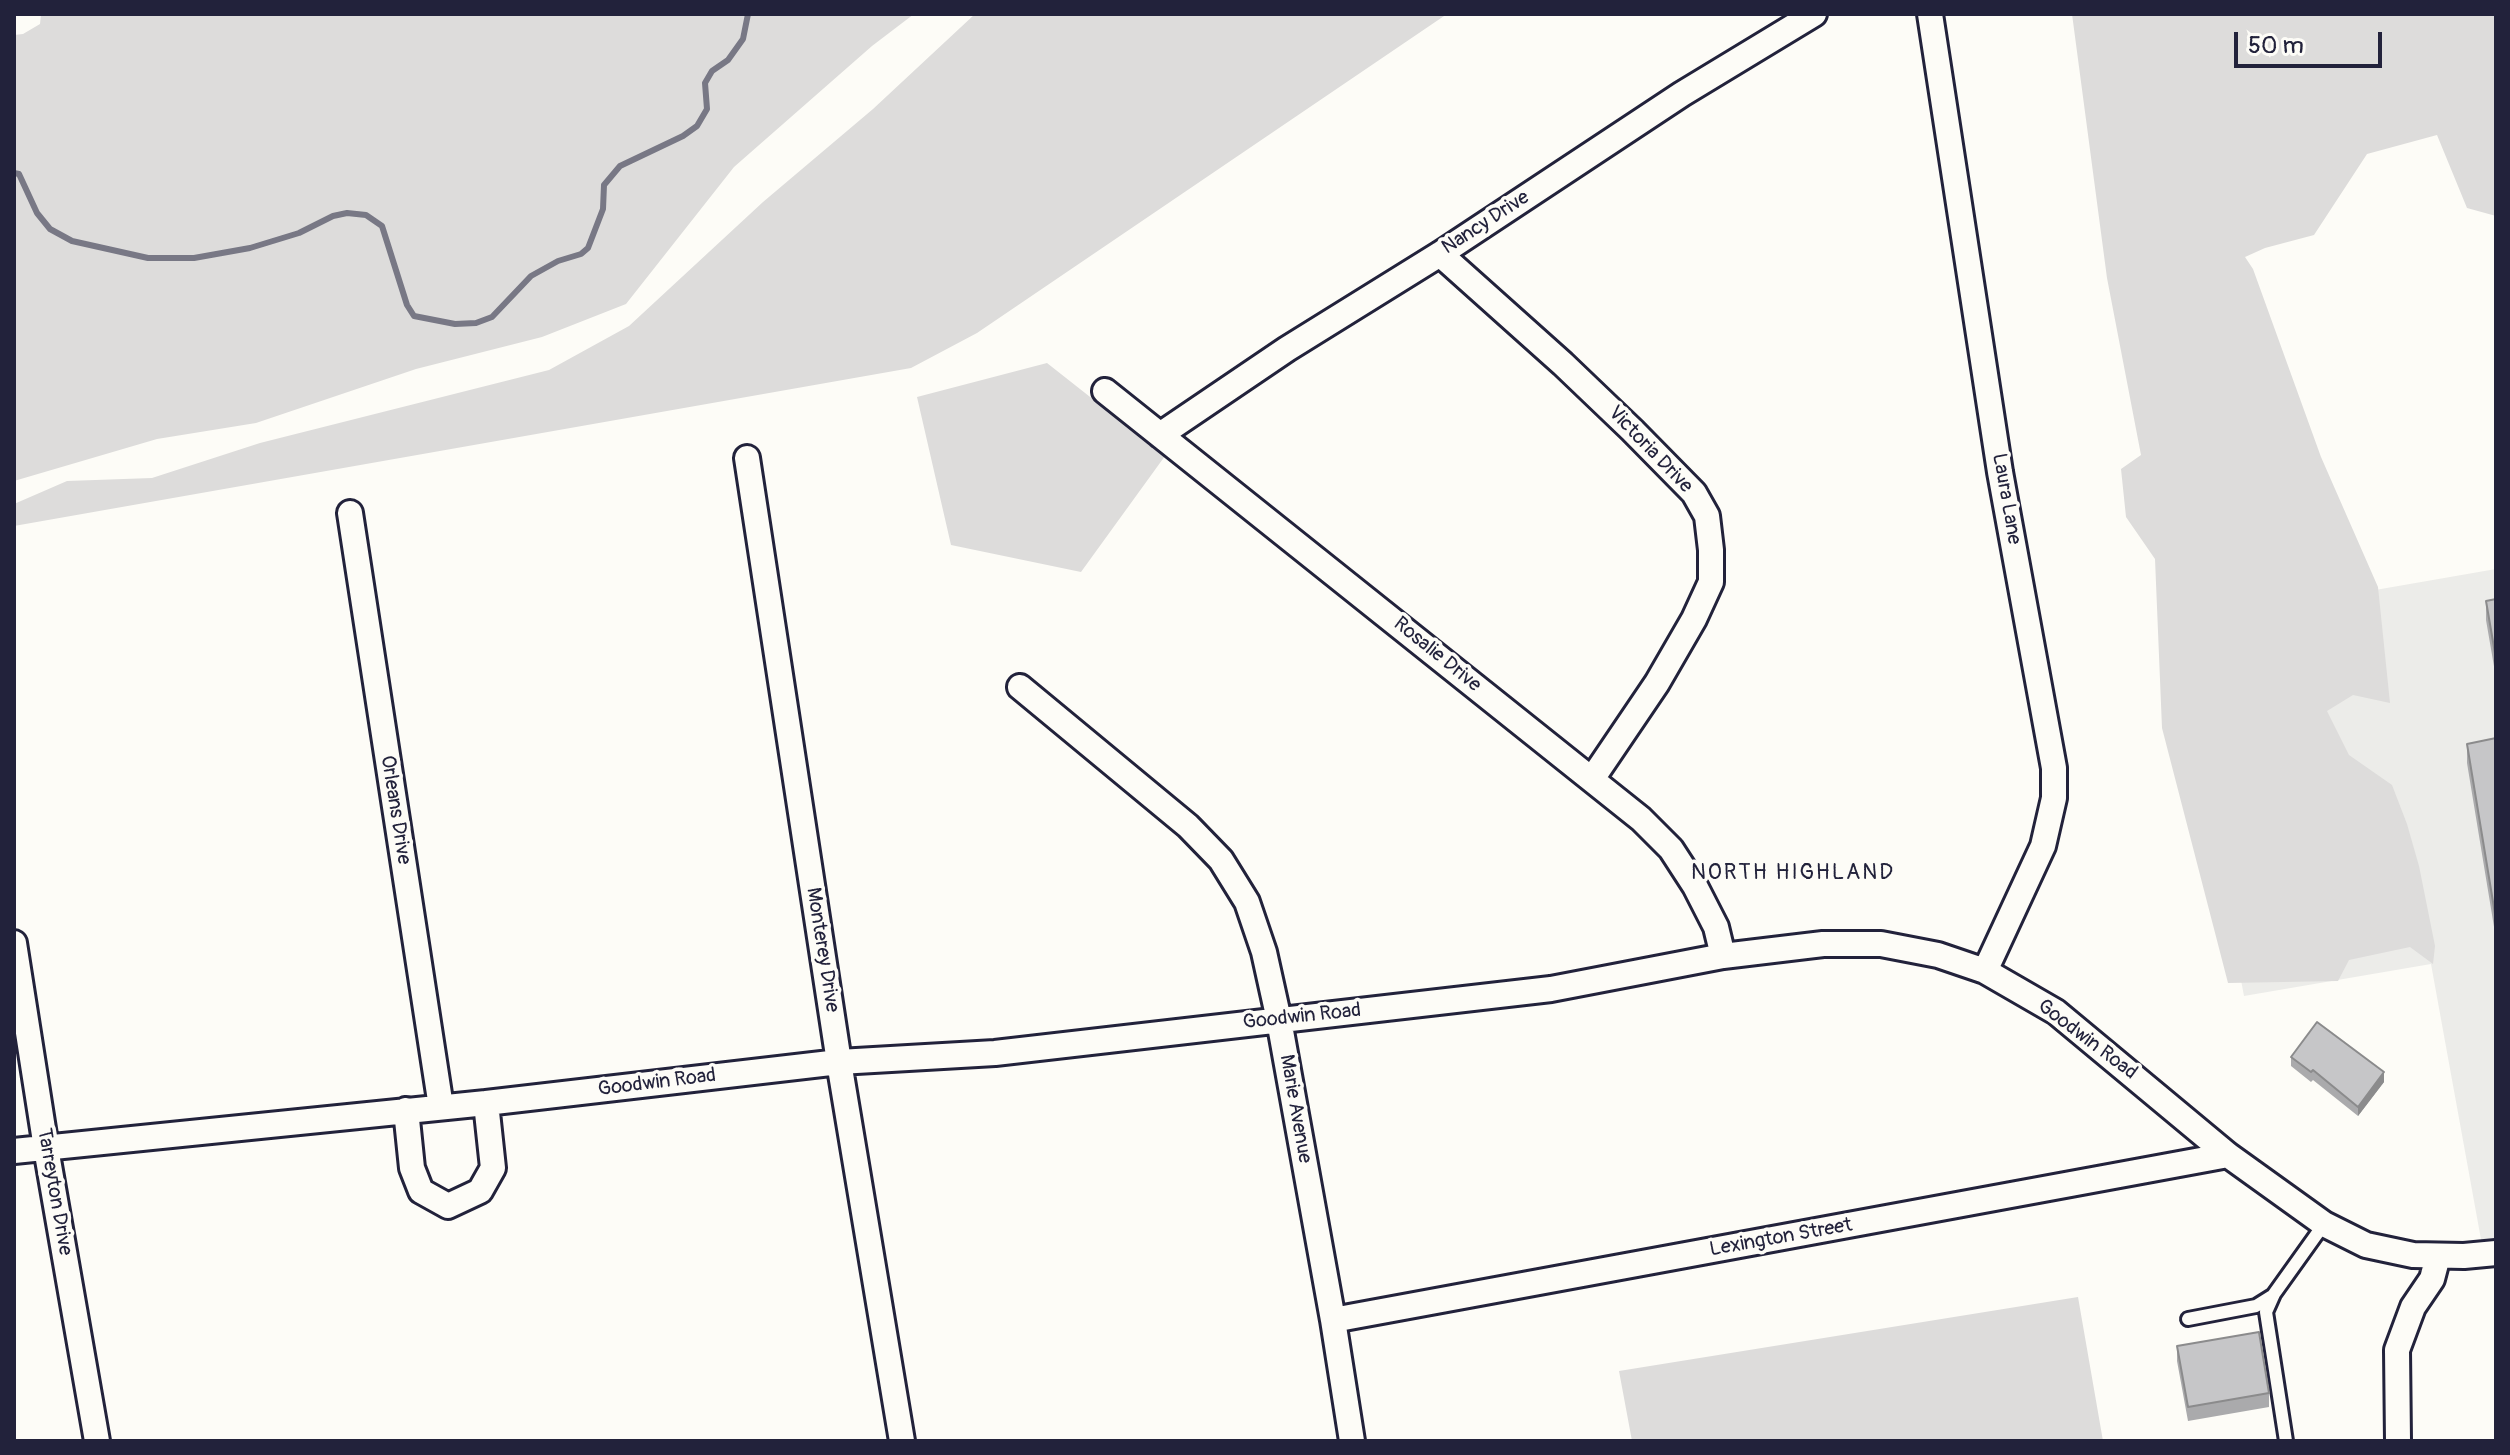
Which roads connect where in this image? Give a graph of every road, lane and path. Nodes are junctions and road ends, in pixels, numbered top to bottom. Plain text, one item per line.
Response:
1 (1814, 14) edge
2 (1930, 14) edge
3 (1440, 254) junction
4 (1105, 391) dead end
5 (1160, 435) junction
6 (747, 458) dead end
7 (350, 513) dead end
8 (1020, 687) dead end
9 (1592, 779) junction
10 (14, 943) edge
11 (1723, 956) junction
12 (1985, 971) junction
13 (1279, 1020) junction
14 (839, 1062) junction
15 (486, 1103) junction
16 (441, 1107) junction
17 (406, 1110) junction
18 (46, 1148) junction
19 (14, 1151) edge
20 (2228, 1155) junction
21 (2324, 1224) junction
22 (2496, 1253) edge
23 (2438, 1256) junction
24 (2274, 1294) junction
25 (2188, 1319) dead end
26 (1333, 1320) junction
27 (97, 1441) edge
28 (902, 1441) edge
29 (1352, 1441) edge
30 (2285, 1441) edge
31 (2398, 1441) edge

1 - 3 street, Nancy Drive
2 - 12 street, Laura Lane
3 - 5 street, Nancy Drive
3 - 9 street, Victoria Drive
4 - 5 street, Rosalie Drive
5 - 9 street, Rosalie Drive
6 - 14 street, Monterey Drive
7 - 16 street, Orleans Drive
8 - 13 street, Marie Avenue
9 - 11 street, Rosalie Drive
10 - 18 street, Tarreyton Drive
11 - 12 street, Goodwin Road
11 - 13 street, Goodwin Road
12 - 20 street, Goodwin Road
13 - 14 street, Goodwin Road
13 - 26 street, Marie Avenue
14 - 15 street, Goodwin Road
14 - 28 street, Monterey Drive
15 - 16 street, Goodwin Road
15 - 17 street
16 - 17 street, Goodwin Road
17 - 18 street, Goodwin Road
18 - 19 street, Goodwin Road
18 - 27 street, Tarreyton Drive
20 - 21 street, Goodwin Road
20 - 26 street, Lexington Street
21 - 23 street, Goodwin Road
21 - 24 lane
22 - 23 street, Goodwin Road
23 - 31 street
24 - 25 lane
24 - 30 lane
26 - 29 street, Marie Avenue

